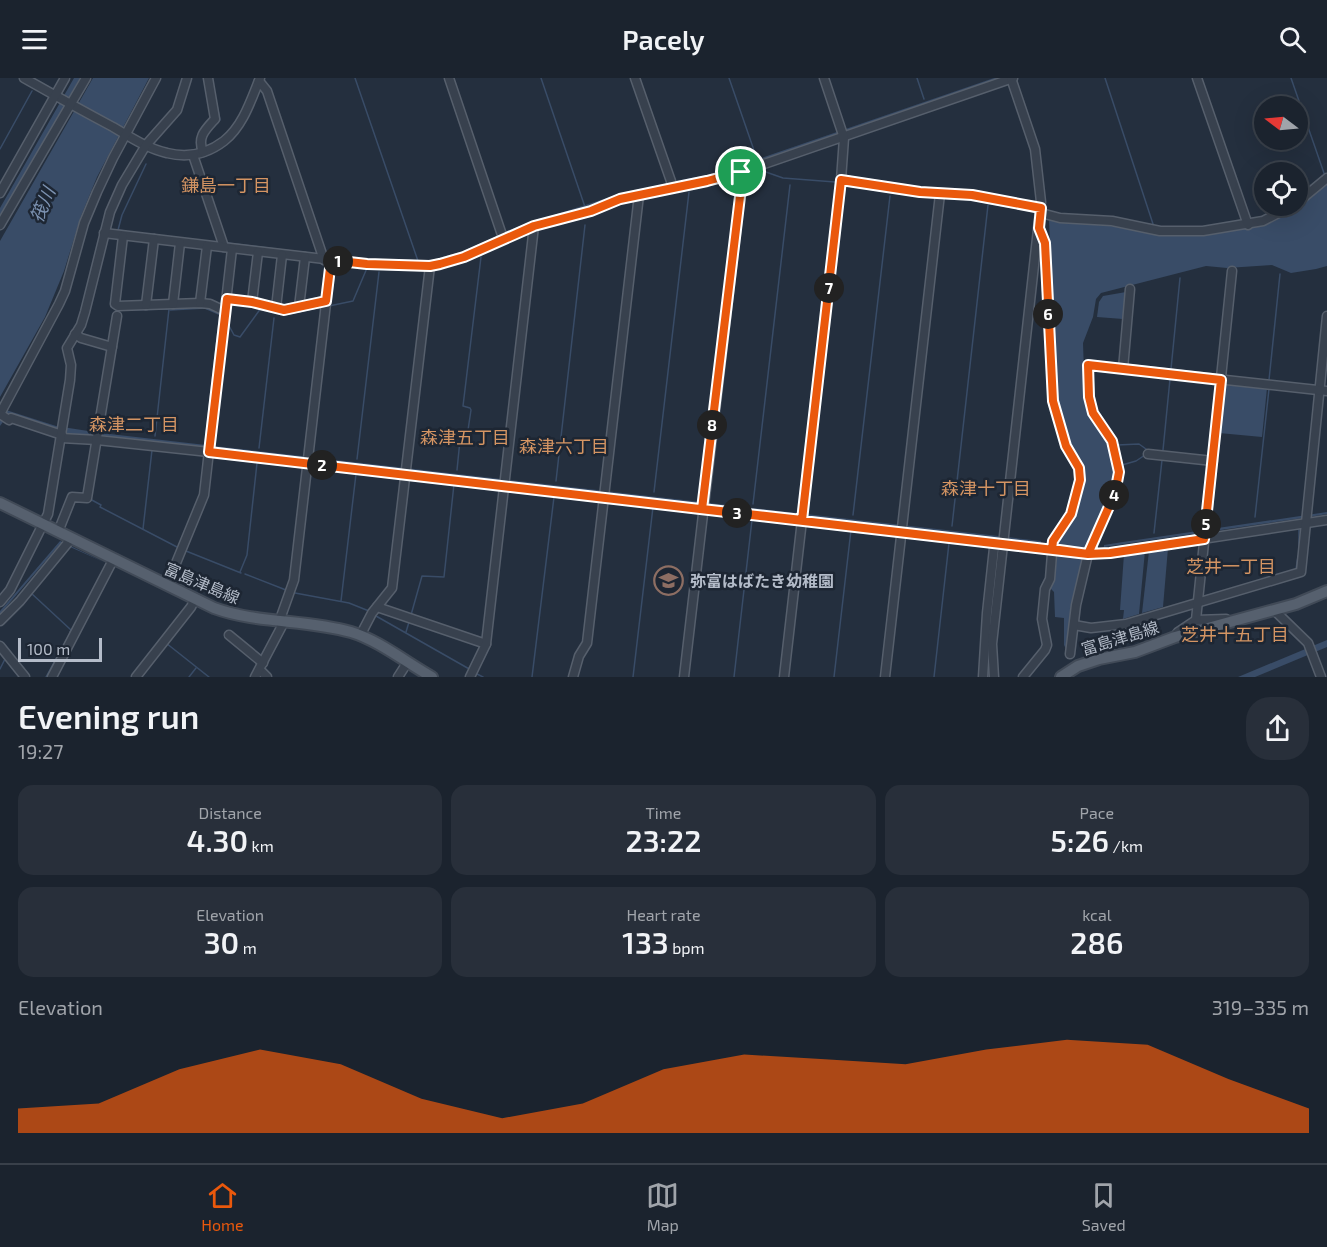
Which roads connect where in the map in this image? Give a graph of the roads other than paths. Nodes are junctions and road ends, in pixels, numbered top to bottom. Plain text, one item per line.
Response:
1 (24, 78) edge
2 (65, 78) edge
3 (86, 78) edge
4 (156, 78) edge
5 (187, 78) edge
6 (208, 78) edge
7 (449, 78) edge
8 (635, 78) edge
9 (824, 78) edge
10 (1012, 78) edge
11 (1197, 78) edge
12 (260, 80) edge
13 (67, 102) junction
14 (125, 134) junction
15 (843, 134) junction
16 (146, 145) junction
17 (203, 152) junction
18 (193, 155) junction
19 (741, 172) junction
20 (1327, 178) edge
21 (841, 180) junction
22 (673, 187) junction
23 (0, 193) edge
24 (940, 194) junction
25 (1308, 194) edge
26 (639, 195) junction
27 (1041, 210) junction
28 (1276, 216) edge
29 (0, 225) edge
30 (1248, 225) junction
31 (534, 226) junction
32 (1039, 228) junction
33 (104, 233) junction
34 (123, 236) junction
35 (503, 238) junction
36 (154, 239) junction
37 (180, 243) junction
38 (207, 246) junction
39 (228, 248) junction
40 (258, 252) junction
41 (282, 255) junction
42 (305, 257) junction
43 (327, 260) junction
44 (430, 266) junction
45 (1232, 271) dead end
46 (1131, 289) dead end
47 (227, 299) junction
48 (326, 301) junction
49 (252, 302) junction
50 (200, 303) junction
51 (173, 304) junction
52 (146, 305) junction
53 (299, 307) junction
54 (276, 308) junction
55 (225, 311) junction
56 (117, 316) dead end
57 (1327, 316) edge
58 (75, 334) junction
59 (112, 347) junction
60 (1122, 369) junction
61 (1221, 380) junction
62 (1323, 391) edge
63 (2, 416) edge
64 (62, 434) junction
65 (98, 436) junction
66 (210, 449) junction
67 (1148, 454) dead end
68 (307, 461) junction
69 (1213, 461) junction
70 (406, 472) junction
71 (505, 482) junction
72 (605, 495) junction
73 (0, 503) edge
74 (703, 506) junction
75 (802, 516) junction
76 (1327, 520) edge
77 (1306, 524) junction
78 (43, 525) junction
79 (901, 528) junction
80 (58, 532) junction
81 (1204, 539) junction
82 (1002, 540) junction
83 (67, 543) junction
84 (992, 543) junction
85 (1052, 549) junction
86 (1088, 554) junction
87 (113, 560) junction
88 (167, 585) junction
89 (1327, 591) edge
90 (195, 598) junction
91 (0, 602) edge
92 (1196, 604) junction
93 (377, 607) junction
94 (1274, 610) junction
95 (1196, 620) junction
96 (0, 621) edge
97 (281, 622) junction
98 (1230, 622) junction
99 (1074, 625) junction
100 (228, 635) dead end
101 (360, 636) junction
102 (1175, 637) junction
103 (486, 644) junction
104 (0, 646) edge
105 (1070, 654) dead end
106 (407, 663) junction
107 (261, 672) edge
108 (25, 677) edge
109 (51, 677) edge
110 (136, 677) edge
111 (398, 677) edge
112 (432, 677) edge
113 (470, 677) edge
114 (573, 677) edge
115 (684, 677) edge
116 (783, 677) edge
117 (885, 677) edge
118 (983, 677) edge
119 (994, 677) edge
120 (1023, 677) edge
121 (1061, 677) edge
122 (1322, 677) edge

1 - 13 street
2 - 13 street
3 - 13 street
4 - 14 street
5 - 16 street
6 - 17 street
7 - 35 street
8 - 22 street
9 - 15 street
10 - 15 street
10 - 27 street
11 - 30 street
12 - 17 street
12 - 43 street
13 - 14 street
13 - 23 street
13 - 29 street
14 - 16 street
14 - 63 street
15 - 19 street
15 - 21 street
16 - 18 street
16 - 33 street
17 - 18 street
18 - 39 street
19 - 22 street
19 - 74 street
20 - 25 street
21 - 24 street
21 - 75 street
22 - 26 street
24 - 27 street
24 - 79 street
26 - 31 street
26 - 72 street
27 - 30 street
27 - 32 street
28 - 30 street
31 - 35 street
31 - 71 street
32 - 82 street
32 - 85 street
33 - 34 street
33 - 58 street
34 - 36 street
34 - 52 street
35 - 44 street
36 - 37 street
36 - 52 street
37 - 38 street
37 - 51 street
38 - 39 street
38 - 50 street
39 - 40 street
39 - 47 street
40 - 41 street
40 - 49 street
41 - 42 street
41 - 54 street
42 - 43 street
42 - 53 street
43 - 44 street
43 - 48 street
44 - 70 street
45 - 61 street
46 - 60 street
47 - 49 street
47 - 55 street
48 - 53 street
48 - 68 street
49 - 54 street
50 - 51 street
50 - 55 street
51 - 52 street
53 - 54 street
55 - 66 street
56 - 59 street
57 - 62 street
58 - 59 street
58 - 64 street
59 - 65 street
60 - 61 street
60 - 86 street
61 - 62 street
61 - 69 street
62 - 77 street
63 - 64 street
64 - 65 street
64 - 78 street
65 - 66 street
65 - 80 street
66 - 68 street
66 - 88 street
67 - 69 street
68 - 70 street
68 - 97 street
69 - 81 street
70 - 71 street
70 - 93 street
71 - 72 street
71 - 103 street
72 - 74 street
72 - 114 street
73 - 78 main road, 富島津島線
74 - 75 street
74 - 115 street
75 - 79 street
75 - 116 street
76 - 77 street
77 - 81 street
77 - 92 street
78 - 80 main road, 富島津島線
78 - 91 street
79 - 84 street
79 - 117 street
80 - 83 main road, 富島津島線
81 - 86 street
81 - 92 street
82 - 84 street
82 - 85 street
82 - 119 street
83 - 87 main road, 富島津島線
83 - 96 street
84 - 118 street
85 - 86 street
85 - 120 street
86 - 99 street
87 - 88 main road, 富島津島線
87 - 109 street
88 - 90 main road, 富島津島線
89 - 94 main road, 富島津島線
90 - 97 main road, 富島津島線
90 - 110 street
92 - 95 street
92 - 99 street
93 - 101 street
93 - 103 street
94 - 98 main road, 富島津島線
94 - 122 street
95 - 98 street
95 - 102 street
97 - 101 main road, 富島津島線
97 - 107 street
98 - 102 main road, 富島津島線
99 - 105 street
100 - 107 street
101 - 106 main road, 富島津島線
102 - 121 main road, 富島津島線
103 - 113 street
104 - 108 street
106 - 111 street
106 - 112 main road, 富島津島線

